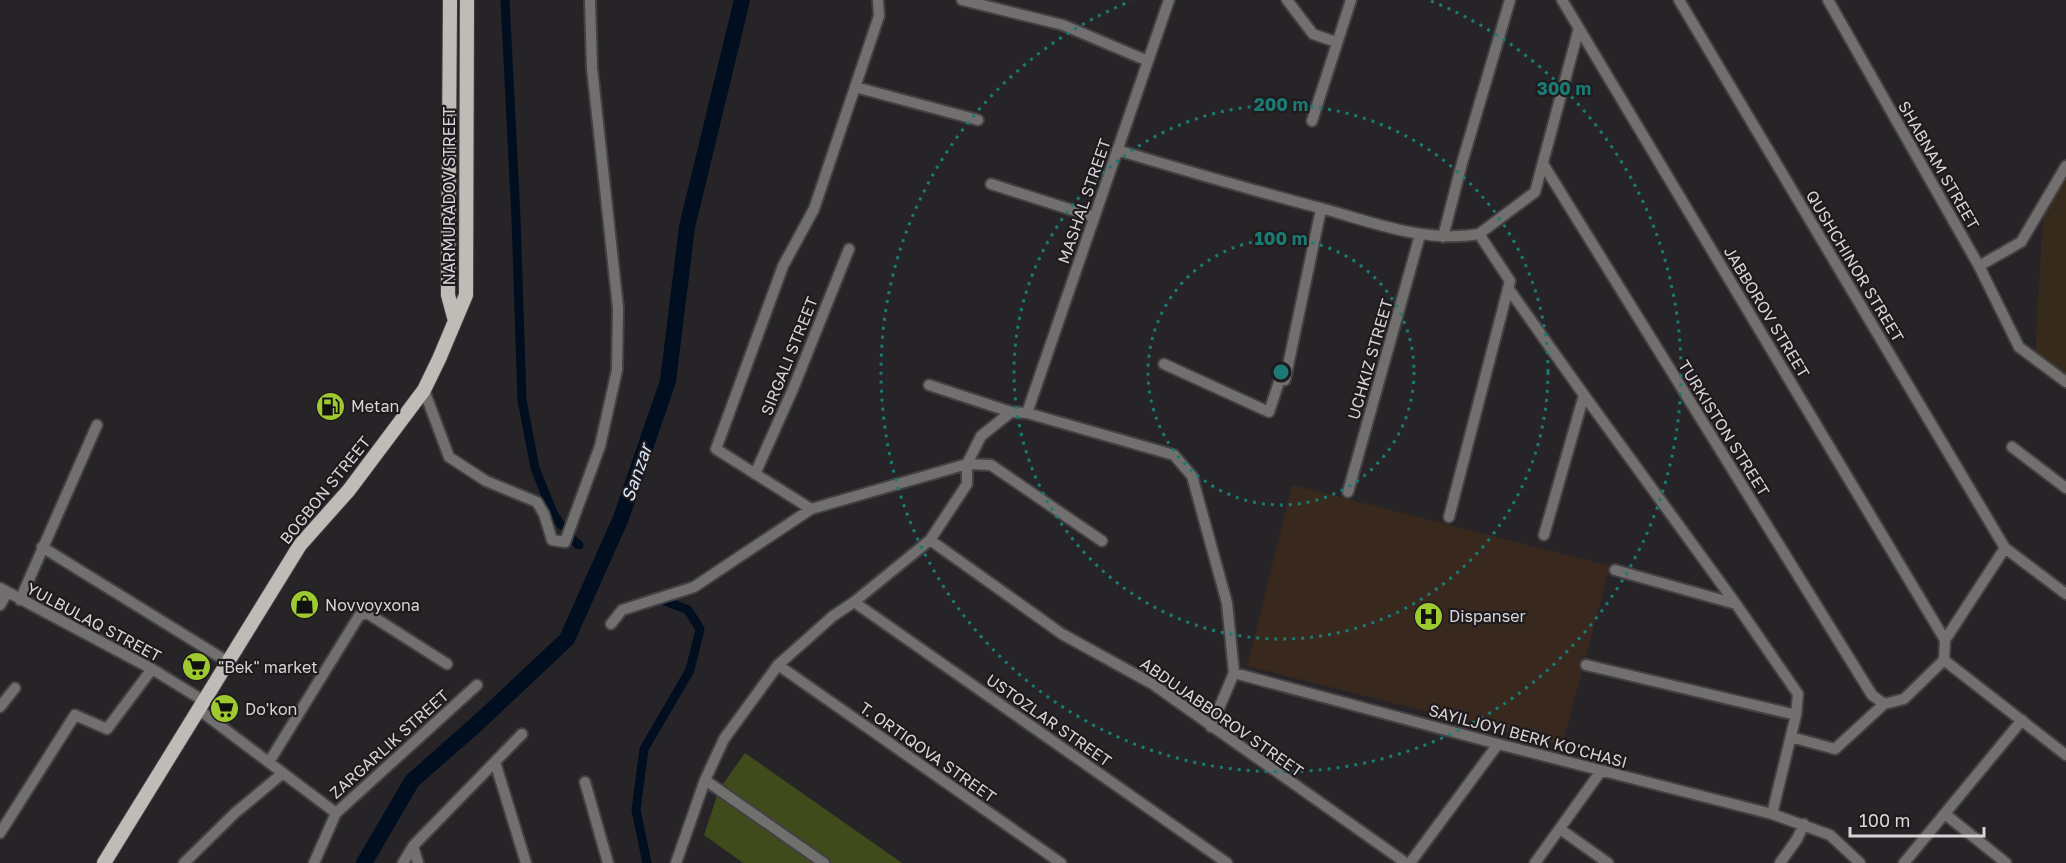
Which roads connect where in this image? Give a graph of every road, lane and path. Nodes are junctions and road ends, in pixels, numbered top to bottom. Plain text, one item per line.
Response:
1 (450, 0) edge
2 (467, 0) edge
3 (590, 0) edge
4 (878, 0) edge
5 (962, 0) edge
6 (1169, 0) edge
7 (1287, 0) edge
8 (1351, 0) edge
9 (1509, 0) edge
10 (1562, 0) edge
11 (1679, 0) edge
12 (1828, 0) edge
13 (1579, 28) junction
14 (1336, 42) junction
15 (1148, 61) junction
16 (855, 87) junction
17 (978, 120) dead end
18 (1312, 121) dead end
19 (1117, 150) junction
20 (1543, 164) junction
21 (2066, 166) edge
22 (991, 184) dead end
23 (1321, 209) junction
24 (1094, 217) junction
25 (1479, 234) junction
26 (1420, 235) junction
27 (1443, 237) junction
28 (849, 249) dead end
29 (1979, 266) junction
30 (1508, 288) junction
31 (455, 321) junction
32 (1164, 364) dead end
33 (2066, 382) edge
34 (929, 385) dead end
35 (424, 390) junction
36 (1584, 395) junction
37 (1011, 412) junction
38 (1027, 413) junction
39 (97, 425) dead end
40 (2012, 447) dead end
41 (967, 464) junction
42 (755, 474) junction
43 (2066, 488) edge
44 (1348, 492) dead end
45 (811, 509) junction
46 (1449, 517) dead end
47 (1544, 536) dead end
48 (930, 540) junction
49 (1102, 541) dead end
50 (42, 547) junction
51 (2005, 548) junction
52 (1615, 570) dead end
53 (3, 591) edge
54 (2066, 594) edge
55 (20, 600) junction
56 (854, 602) junction
57 (1736, 604) junction
58 (0, 605) edge
59 (611, 624) dead end
60 (1945, 640) junction
61 (1944, 660) junction
62 (228, 662) junction
63 (447, 663) dead end
64 (778, 665) junction
65 (1586, 665) dead end
66 (152, 669) junction
67 (1234, 673) junction
68 (477, 685) dead end
69 (15, 688) dead end
70 (1884, 704) junction
71 (201, 705) junction
72 (0, 707) edge
73 (1796, 715) junction
74 (2022, 720) junction
75 (1211, 727) junction
76 (522, 734) dead end
77 (1791, 737) junction
78 (1498, 744) junction
79 (2066, 755) edge
80 (269, 762) junction
81 (495, 762) junction
82 (1601, 771) junction
83 (283, 773) junction
84 (705, 780) junction
85 (585, 782) dead end
86 (336, 813) junction
87 (1772, 814) junction
88 (1945, 814) junction
89 (1804, 824) junction
90 (1560, 829) junction
91 (0, 833) edge
92 (413, 846) junction
93 (104, 863) edge
94 (184, 863) edge
95 (314, 863) edge
96 (403, 863) edge
97 (418, 863) edge
98 (526, 863) edge
99 (608, 863) edge
100 (676, 863) edge
101 (824, 863) edge
102 (1061, 863) edge
103 (1227, 863) edge
104 (1408, 863) edge
105 (1535, 863) edge
106 (1608, 863) edge
107 (1780, 863) edge
108 (1860, 863) edge
109 (1904, 863) edge
110 (2006, 863) edge

1 - 31 main road, NARMURADOV STREET
2 - 31 main road, NARMURADOV STREET
3 - 35 street
4 - 16 street
5 - 15 street
6 - 15 street, MASHAL STREET
7 - 14 street
8 - 14 street
9 - 27 street
10 - 13 street, JABBOROV STREET
11 - 51 street, QUSHCHINOR STREET
12 - 29 street, SHABNAM STREET
13 - 20 street
13 - 60 street, JABBOROV STREET
14 - 18 street
15 - 19 street, MASHAL STREET
16 - 17 street
16 - 42 street
19 - 23 street
19 - 24 street, MASHAL STREET
20 - 25 street
20 - 70 street, TURKISTON STREET
21 - 29 street
22 - 24 street
23 - 26 street
23 - 32 street
24 - 38 street, MASHAL STREET
25 - 27 street
25 - 30 street
26 - 27 street
26 - 44 street, UCHKIZ STREET
28 - 42 street, SIRGALI STREET
29 - 33 street, SHABNAM STREET
30 - 36 street
30 - 46 street
31 - 35 main road, BOGBON STREET
34 - 37 street
35 - 62 main road, BOGBON STREET
36 - 47 street
36 - 57 street
37 - 38 street
37 - 41 street
38 - 67 street
39 - 50 street
40 - 43 street
41 - 45 street
41 - 48 street
41 - 49 street
42 - 45 street
45 - 59 street
48 - 56 street
48 - 75 street, ABDUJABBOROV STREET
50 - 55 street
50 - 62 street
51 - 54 street
51 - 60 street
52 - 57 street
53 - 55 street, YULBULAQ STREET
53 - 58 street
55 - 66 street, YULBULAQ STREET
56 - 64 street
56 - 103 street, USTOZLAR STREET
57 - 73 street
60 - 61 street
61 - 70 street
61 - 74 street
62 - 71 main road, BOGBON STREET
63 - 80 street
64 - 84 street
64 - 102 street, T. ORTIQOVA STREET
65 - 73 street
66 - 71 street, YULBULAQ STREET
66 - 91 street
67 - 75 street
67 - 78 street, SAYILJOYI BERK KO'CHASI
68 - 86 street, ZARGARLIK STREET
69 - 72 street
70 - 77 street
71 - 80 street, YULBULAQ STREET
71 - 93 main road, BOGBON STREET
73 - 77 street
74 - 79 street
74 - 88 street
75 - 104 street, ABDUJABBOROV STREET
76 - 81 street
77 - 87 street
78 - 82 street, SAYILJOYI BERK KO'CHASI
78 - 104 street
80 - 83 street, YULBULAQ STREET
81 - 92 street
81 - 98 street
82 - 87 street, SAYILJOYI BERK KO'CHASI
82 - 90 street
83 - 86 street, YULBULAQ STREET
83 - 94 street
84 - 100 street
84 - 101 street
85 - 99 street
86 - 95 street, ZARGARLIK STREET
87 - 89 street, SAYILJOYI BERK KO'CHASI
88 - 109 street
88 - 110 street
89 - 107 street
89 - 108 street, SAYILJOYI BERK KO'CHASI
90 - 105 street
90 - 106 street
92 - 96 street
92 - 97 street

